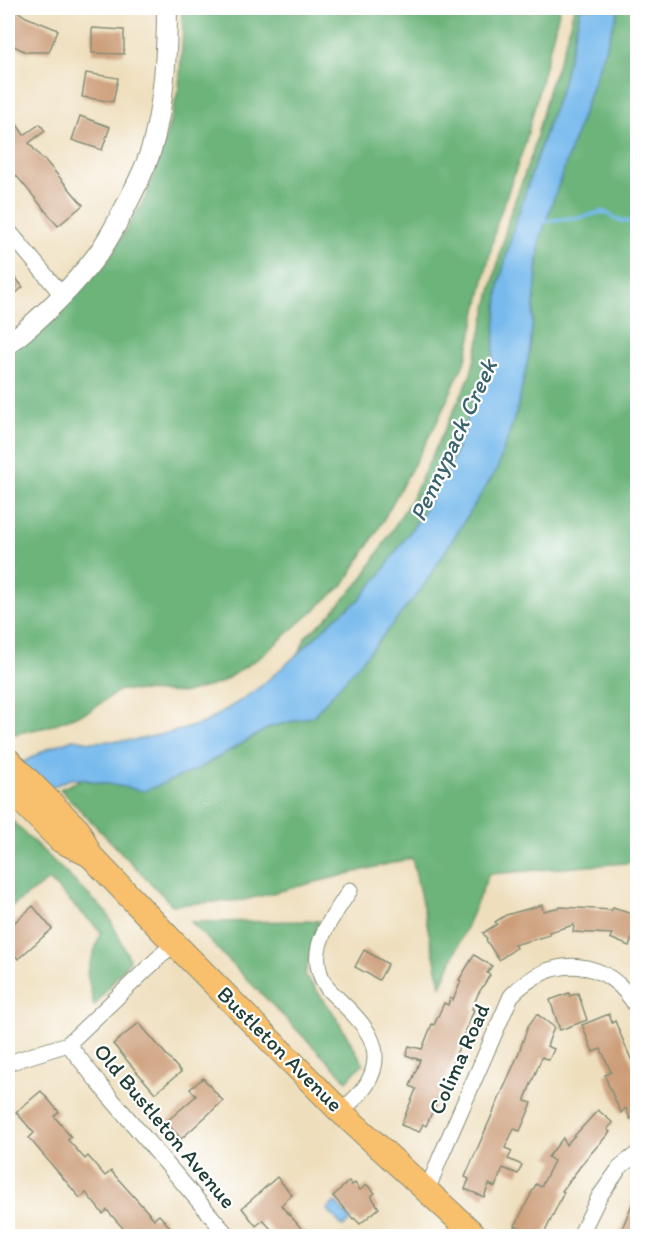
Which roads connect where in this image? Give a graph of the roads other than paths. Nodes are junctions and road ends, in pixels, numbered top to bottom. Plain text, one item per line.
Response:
1 (167, 8) edge
2 (8, 230) edge
3 (63, 296) junction
4 (8, 344) edge
5 (8, 760) edge
6 (8, 787) edge
7 (69, 835) junction
8 (350, 890) dead end
9 (174, 943) junction
10 (638, 1010) edge
11 (68, 1044) junction
12 (8, 1062) edge
13 (341, 1112) junction
14 (638, 1153) edge
15 (427, 1191) junction
16 (228, 1236) edge
17 (476, 1236) edge
18 (580, 1236) edge

1 - 3 street
2 - 3 street
3 - 4 street
5 - 7 main road, Bustleton Avenue
6 - 7 main road, Bustleton Avenue
7 - 9 main road, Bustleton Avenue
8 - 13 street
9 - 11 street
9 - 13 main road, Bustleton Avenue
10 - 15 street, Colima Road
11 - 12 street
11 - 16 street, Old Bustleton Avenue
13 - 15 main road, Bustleton Avenue
14 - 18 street
15 - 17 main road, Bustleton Avenue

